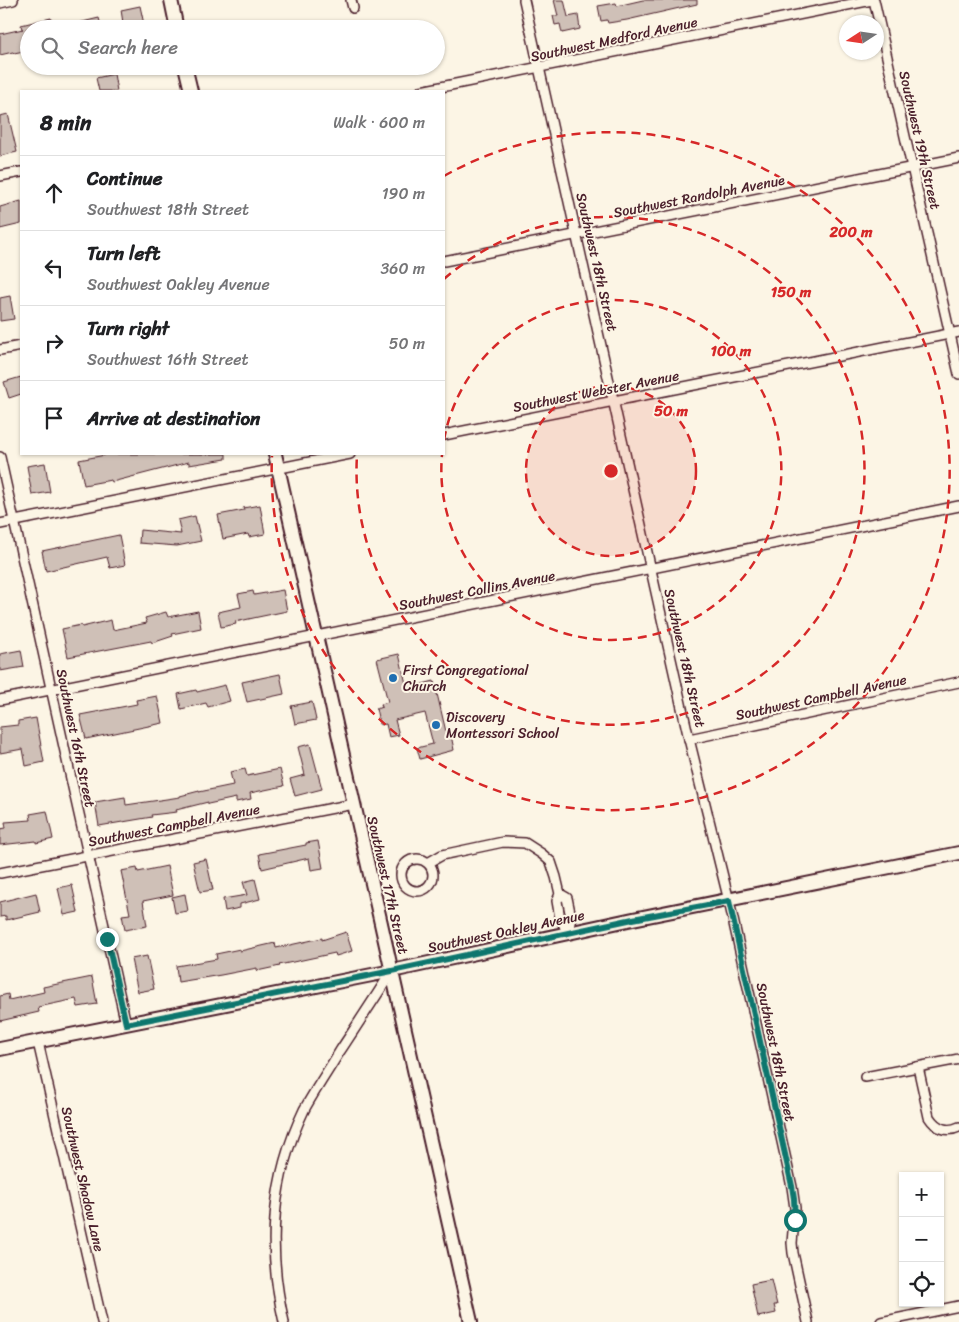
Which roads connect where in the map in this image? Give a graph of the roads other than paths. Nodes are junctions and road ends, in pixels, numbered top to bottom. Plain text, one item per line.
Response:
1 (13, 0) edge
2 (171, 0) edge
3 (524, 0) edge
4 (873, 0) edge
5 (0, 3) edge
6 (175, 20) edge
7 (539, 68) junction
8 (188, 75) edge
9 (191, 90) edge
10 (426, 90) edge
11 (959, 158) edge
12 (912, 168) junction
13 (20, 172) edge
14 (0, 176) edge
15 (576, 235) junction
16 (445, 261) edge
17 (954, 333) edge
18 (20, 346) edge
19 (0, 350) edge
20 (959, 374) edge
21 (614, 402) junction
22 (445, 435) edge
23 (275, 455) edge
24 (345, 455) edge
25 (0, 457) edge
26 (278, 468) junction
27 (959, 506) edge
28 (14, 521) junction
29 (0, 524) edge
30 (651, 570) junction
31 (316, 636) junction
32 (959, 682) edge
33 (52, 690) junction
34 (0, 700) edge
35 (689, 739) junction
36 (354, 804) junction
37 (959, 853) edge
38 (88, 856) junction
39 (428, 863) dead end
40 (0, 873) edge
41 (729, 901) junction
42 (568, 933) junction
43 (392, 971) junction
44 (126, 1024) junction
45 (38, 1042) junction
46 (0, 1049) edge
47 (959, 1059) edge
48 (918, 1067) junction
49 (865, 1077) dead end
50 (959, 1127) edge
51 (959, 1306) edge
52 (102, 1322) edge
53 (284, 1322) edge
54 (471, 1322) edge
55 (808, 1322) edge
56 (881, 1322) edge

1 - 5 street
2 - 6 street
3 - 7 street, Southwest 18th Street
4 - 7 street, Southwest Medford Avenue
4 - 12 street, Southwest 19th Street
7 - 10 street, Southwest Medford Avenue
7 - 15 street, Southwest 18th Street
8 - 9 street
11 - 12 street, Southwest Randolph Avenue
12 - 15 street, Southwest Randolph Avenue
12 - 17 street, Southwest 19th Street
13 - 14 street
15 - 16 street, Southwest Randolph Avenue
15 - 21 street, Southwest 18th Street
17 - 20 street, Southwest 19th Street
17 - 21 street, Southwest Webster Avenue
18 - 19 street
21 - 22 street, Southwest Webster Avenue
21 - 30 street, Southwest 18th Street
23 - 26 street, Southwest 17th Street
24 - 26 street
25 - 28 street, Southwest 16th Street
26 - 28 street
26 - 31 street, Southwest 17th Street
27 - 30 street, Southwest Collins Avenue
28 - 29 street
28 - 33 street, Southwest 16th Street
30 - 31 street, Southwest Collins Avenue
30 - 35 street, Southwest 18th Street
31 - 33 street, Southwest Collins Avenue
31 - 36 street, Southwest 17th Street
32 - 35 street, Southwest Campbell Avenue
33 - 34 street, Southwest Collins Avenue
33 - 38 street, Southwest 16th Street
35 - 41 street, Southwest 18th Street
36 - 38 street, Southwest Campbell Avenue
36 - 43 street, Southwest 17th Street
37 - 41 street, Southwest Oakley Avenue
38 - 40 street, Southwest Campbell Avenue
38 - 44 street, Southwest 16th Street
39 - 42 street
41 - 42 street, Southwest Oakley Avenue
41 - 55 street, Southwest 18th Street
42 - 43 street, Southwest Oakley Avenue
43 - 44 street, Southwest Oakley Avenue
43 - 53 street
43 - 54 street, Southwest 17th Street
44 - 45 street, Southwest Oakley Avenue
45 - 46 street, Southwest Oakley Avenue
45 - 52 street, Southwest Shadow Lane
47 - 48 street
48 - 49 street
48 - 50 street
51 - 56 street

